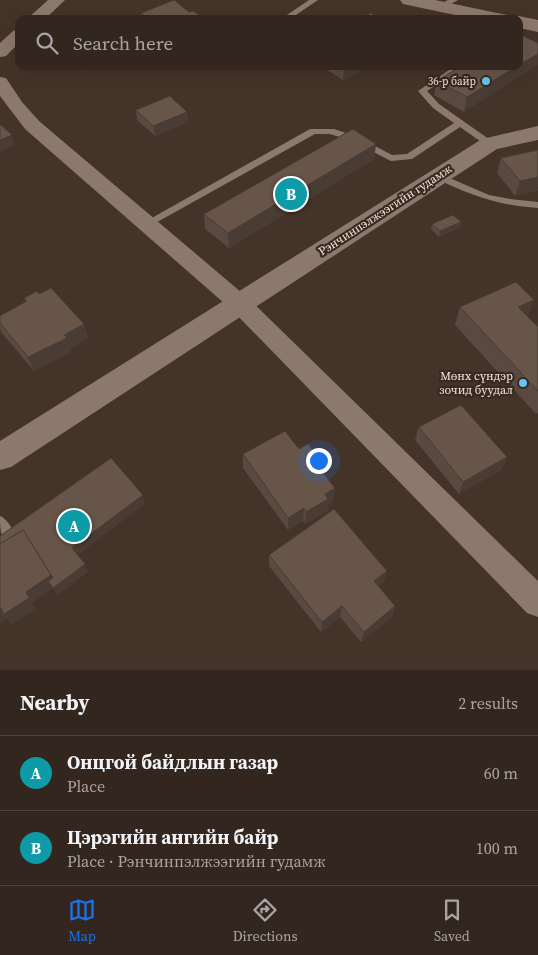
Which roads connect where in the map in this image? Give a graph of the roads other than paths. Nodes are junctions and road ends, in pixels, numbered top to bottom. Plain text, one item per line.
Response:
1 (57, 0) edge
2 (314, 0) edge
3 (409, 0) edge
4 (448, 3) edge
5 (40, 15) edge
6 (291, 15) edge
7 (488, 15) edge
8 (523, 23) edge
9 (538, 26) edge
10 (15, 38) edge
11 (0, 52) edge
12 (455, 70) edge
13 (0, 82) edge
14 (7, 107) edge
15 (460, 123) junction
16 (538, 133) edge
17 (490, 144) junction
18 (438, 176) junction
19 (538, 205) edge
20 (146, 224) junction
21 (240, 304) junction
22 (0, 456) edge
23 (0, 522) edge
24 (11, 540) edge
25 (538, 602) edge

1 - 5 street
2 - 6 lane
3 - 4 street
4 - 7 street
8 - 9 street
10 - 11 street
12 - 15 lane
13 - 14 street
14 - 20 street
15 - 17 lane
15 - 20 lane
16 - 17 street, Рэнчинпэлжээгийн гудамж
17 - 18 street, Рэнчинпэлжээгийн гудамж
18 - 19 lane
18 - 21 street, Рэнчинпэлжээгийн гудамж
20 - 21 street
21 - 22 street, Рэнчинпэлжээгийн гудамж
21 - 25 street
23 - 24 lane

